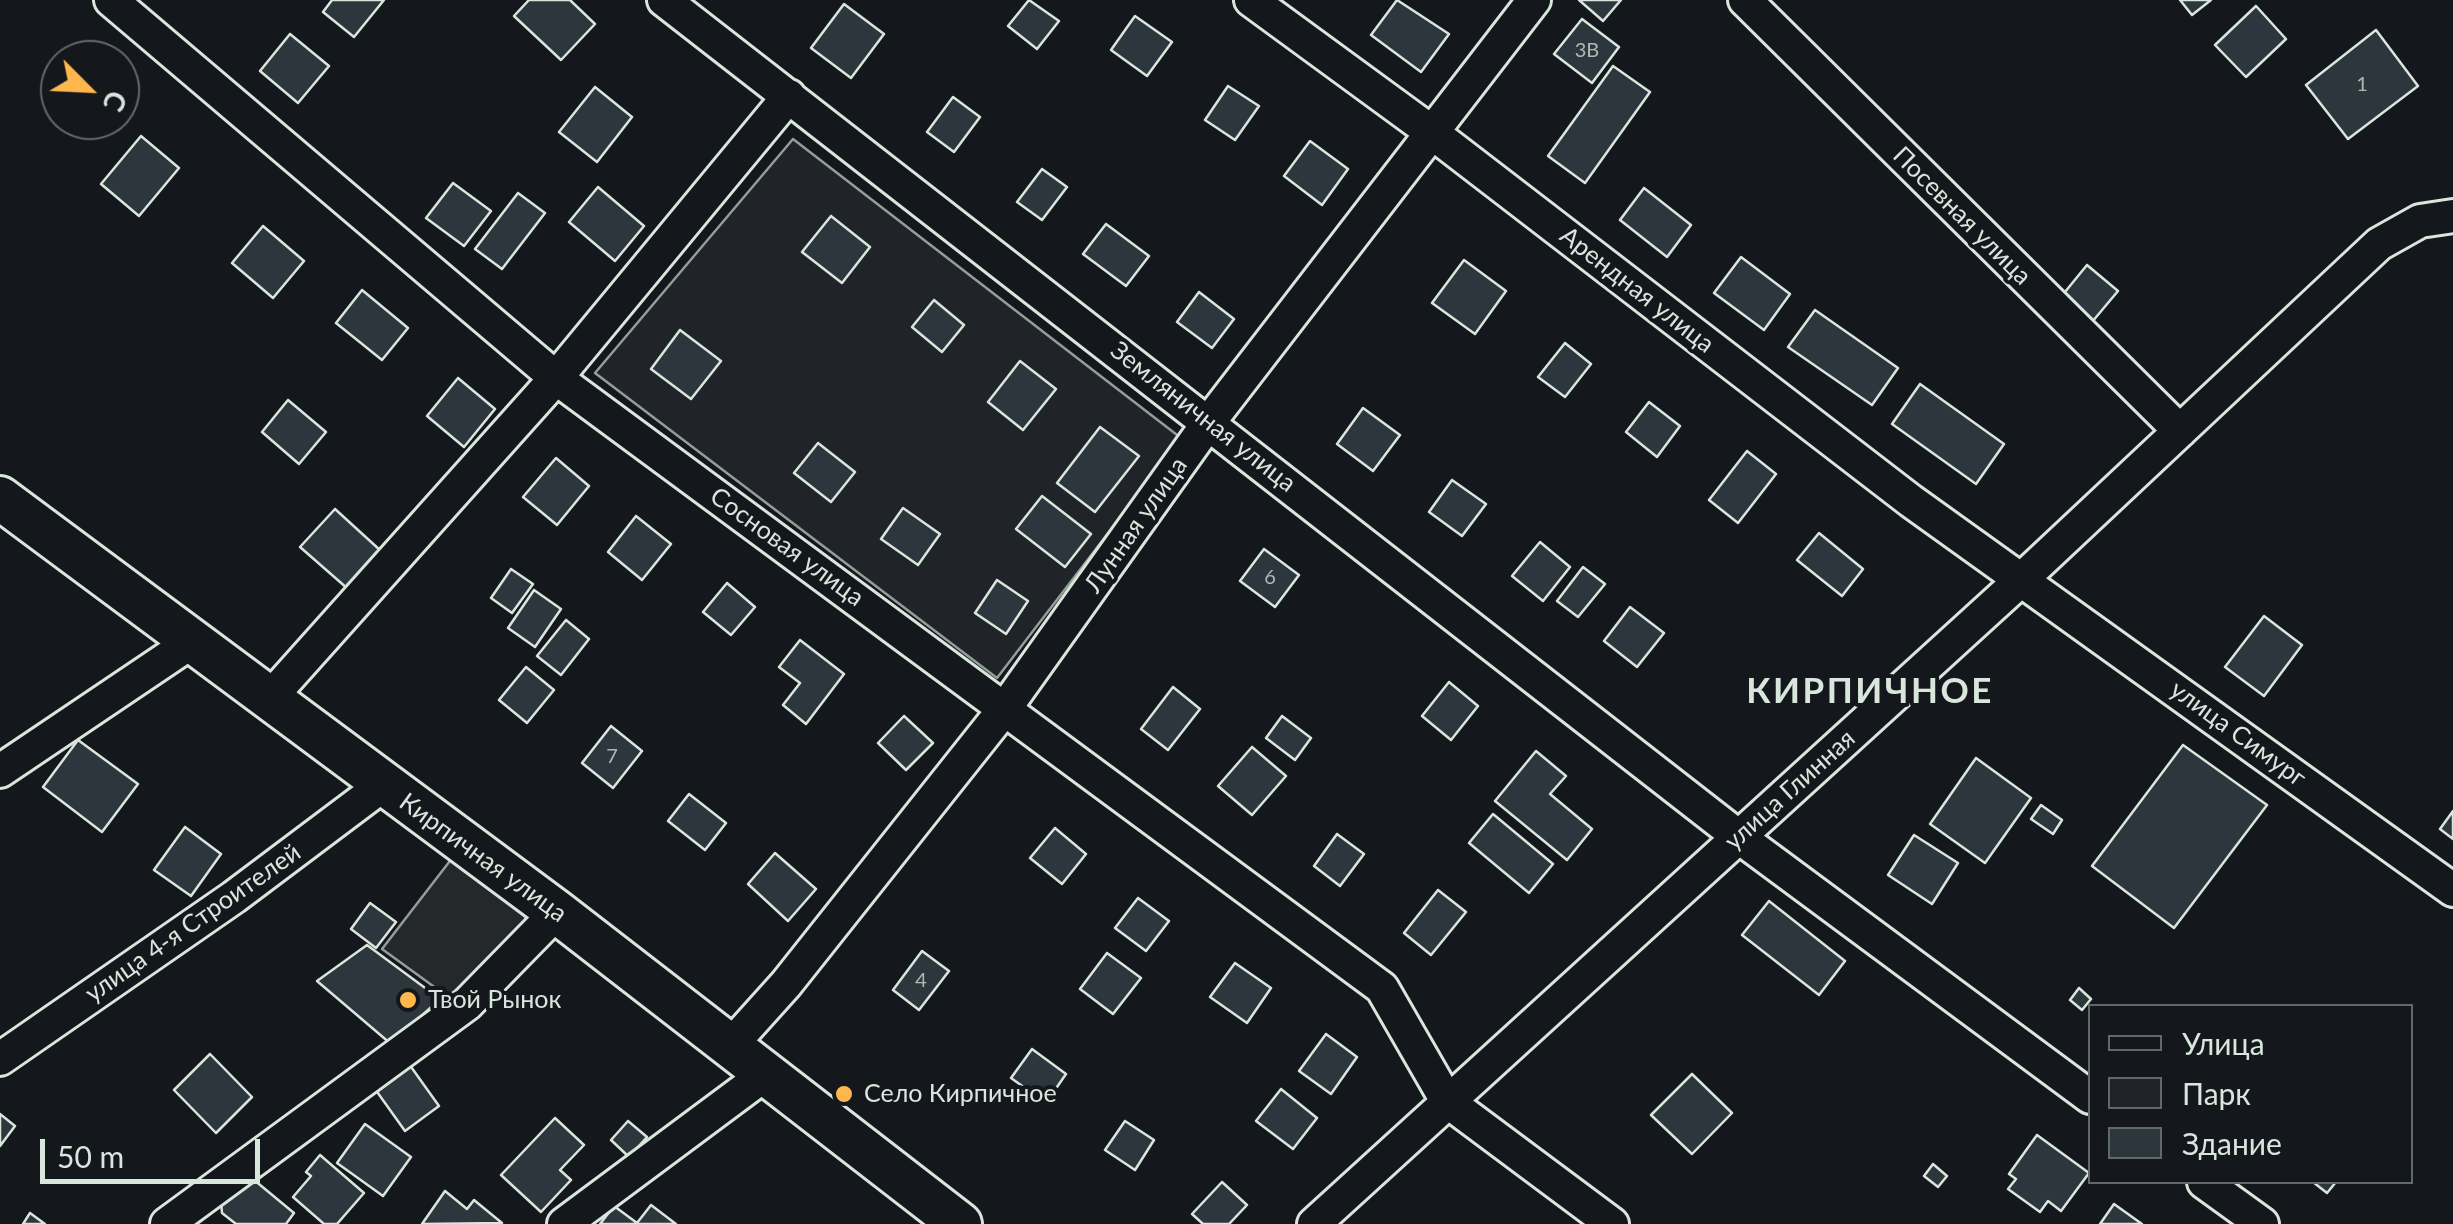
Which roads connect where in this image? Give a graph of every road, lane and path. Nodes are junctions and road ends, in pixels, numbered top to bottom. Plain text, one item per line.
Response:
1 (111, 0) edge
2 (664, 0) edge
3 (1251, 0) edge
4 (1534, 0) edge
5 (1745, 0) edge
6 (788, 96) junction
7 (1430, 131) junction
8 (2453, 216) edge
9 (556, 378) junction
10 (1209, 422) junction
11 (2180, 431) junction
12 (0, 498) edge
13 (2022, 578) junction
14 (190, 643) junction
15 (268, 700) junction
16 (1006, 707) junction
17 (0, 771) edge
18 (384, 784) junction
19 (1739, 837) junction
20 (2453, 890) edge
21 (557, 912) junction
22 (732, 1044) junction
23 (0, 1059) edge
24 (767, 1073) junction
25 (2088, 1096) edge
26 (1447, 1101) junction
27 (2207, 1184) edge
28 (167, 1224) edge
29 (564, 1224) edge
30 (959, 1224) edge
31 (1314, 1224) edge
32 (1612, 1224) edge
33 (2262, 1224) edge

1 - 9 street, Сосновая улица
2 - 6 street, Земляничная улица
3 - 7 street, Арендная улица
4 - 7 street, Лунная улица
5 - 11 street, Посевная улица
6 - 9 street
6 - 10 street, Земляничная улица
7 - 10 street, Лунная улица
7 - 13 street, Арендная улица
8 - 11 street, улица Глинная
9 - 15 street
9 - 16 street, Сосновая улица
10 - 16 street, Лунная улица
10 - 19 street, Земляничная улица
11 - 13 street, улица Глинная
12 - 14 main road, Кирпичная улица
13 - 19 street, улица Глинная
13 - 20 street, улица Симург
14 - 15 main road, Кирпичная улица
14 - 17 street
15 - 18 main road, Кирпичная улица
16 - 22 street, Лунная улица
16 - 26 street, Сосновая улица
18 - 21 main road, Кирпичная улица
18 - 23 street, улица 4-я Строителей
19 - 25 street, Земляничная улица
19 - 26 street, улица Глинная
21 - 22 main road, Кирпичная улица
21 - 28 street
22 - 24 main road, Кирпичная улица
24 - 29 street
24 - 30 main road, Кирпичная улица
26 - 31 street, улица Глинная
26 - 32 street
27 - 33 street

